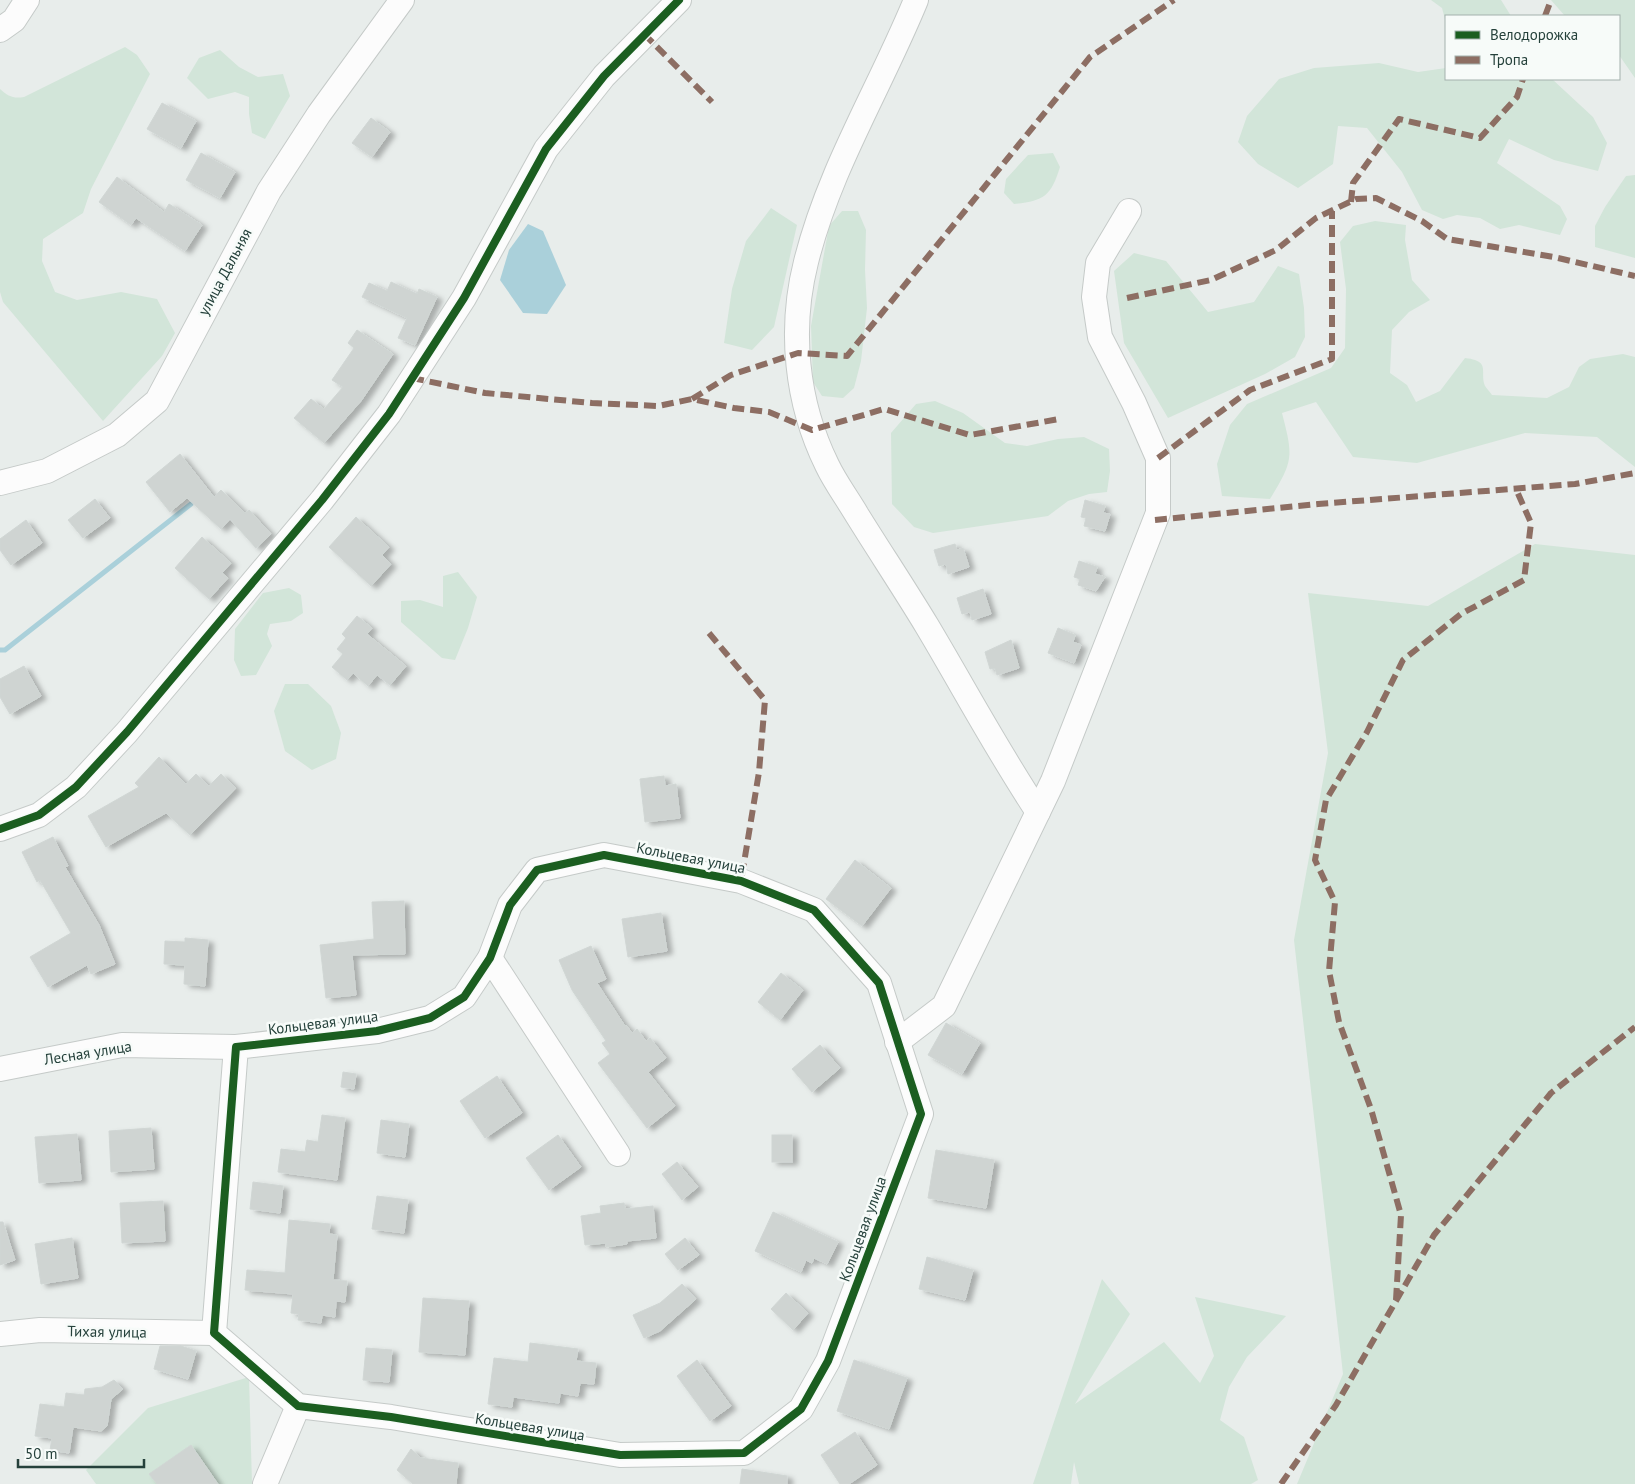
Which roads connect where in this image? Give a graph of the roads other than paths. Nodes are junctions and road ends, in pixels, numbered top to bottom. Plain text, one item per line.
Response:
1 (27, 0) edge
2 (402, 0) edge
3 (679, 0) edge
4 (916, 0) edge
5 (0, 30) edge
6 (1129, 211) dead end
7 (0, 483) edge
8 (1038, 812) junction
9 (0, 829) edge
10 (490, 958) junction
11 (898, 1042) junction
12 (236, 1047) junction
13 (0, 1069) edge
14 (618, 1154) dead end
15 (0, 1334) edge
16 (214, 1334) junction
17 (298, 1406) junction
18 (265, 1484) edge

1 - 5 street
2 - 7 street, улица Дальняя
3 - 9 street
4 - 8 street
6 - 8 street
8 - 11 street
10 - 11 street, Кольцевая улица
10 - 12 street, Кольцевая улица
10 - 14 street
11 - 17 street, Кольцевая улица
12 - 13 street, Лесная улица
12 - 16 street
15 - 16 street, Тихая улица
16 - 17 street
17 - 18 street

